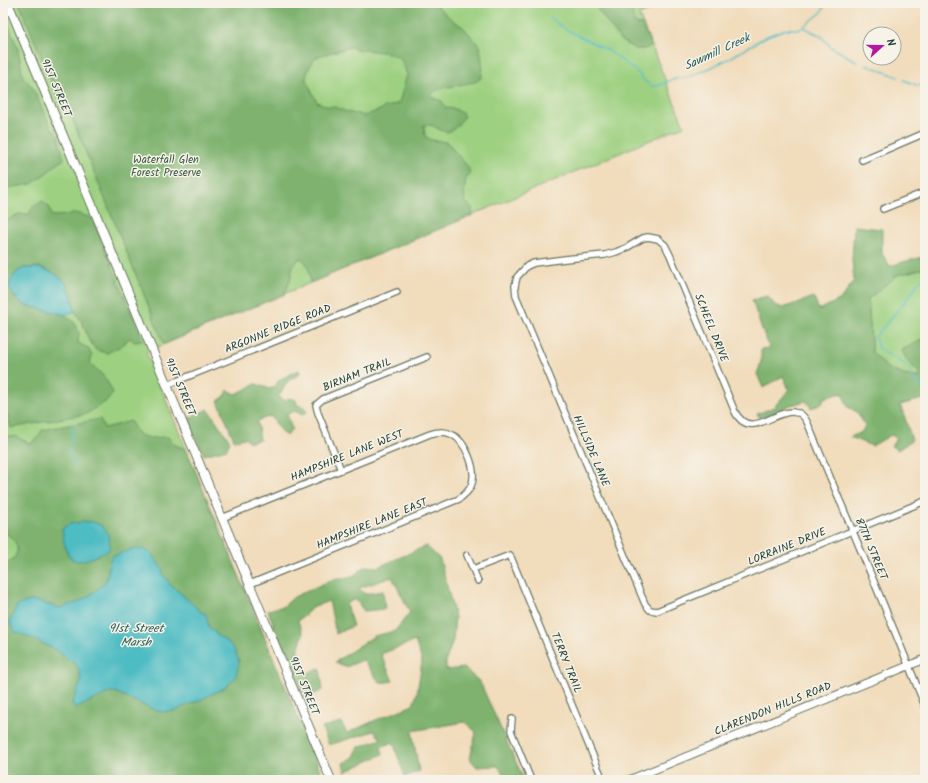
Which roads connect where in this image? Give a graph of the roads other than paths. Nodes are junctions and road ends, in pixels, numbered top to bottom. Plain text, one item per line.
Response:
1 (8, 3) edge
2 (925, 133) edge
3 (862, 160) dead end
4 (925, 192) edge
5 (884, 210) dead end
6 (515, 290) joint
7 (397, 292) dead end
8 (426, 357) dead end
9 (167, 385) junction
10 (788, 412) joint
11 (469, 459) joint
12 (341, 470) junction
13 (925, 501) edge
14 (222, 518) junction
15 (852, 532) junction
16 (467, 555) dead end
17 (473, 569) junction
18 (478, 581) dead end
19 (250, 584) junction
20 (657, 611) joint
21 (925, 659) edge
22 (909, 666) junction
23 (925, 706) edge
24 (512, 720) dead end
25 (331, 780) edge
26 (531, 780) edge
27 (603, 780) edge
28 (629, 780) edge

1 - 9 main road, 91ST STREET
2 - 3 street
4 - 5 street
6 - 10 street, SCHEEL DRIVE
6 - 20 street, HILLSIDE LANE
7 - 9 street, ARGONNE RIDGE ROAD
8 - 12 street, BIRNAM TRAIL
9 - 14 main road, 91ST STREET
10 - 15 street, 87TH STREET
11 - 12 street, HAMPSHIRE LANE WEST
11 - 19 street, HAMPSHIRE LANE EAST
12 - 14 street, HAMPSHIRE LANE WEST
13 - 15 street, LORRAINE DRIVE
14 - 19 main road, 91ST STREET
15 - 20 street, LORRAINE DRIVE
15 - 22 street, 87TH STREET
16 - 17 street
17 - 18 street
17 - 27 street, TERRY TRAIL
19 - 25 main road, 91ST STREET
21 - 22 street, CLARENDON HILLS ROAD
22 - 23 street, 87TH STREET
22 - 28 street, CLARENDON HILLS ROAD
24 - 26 street

